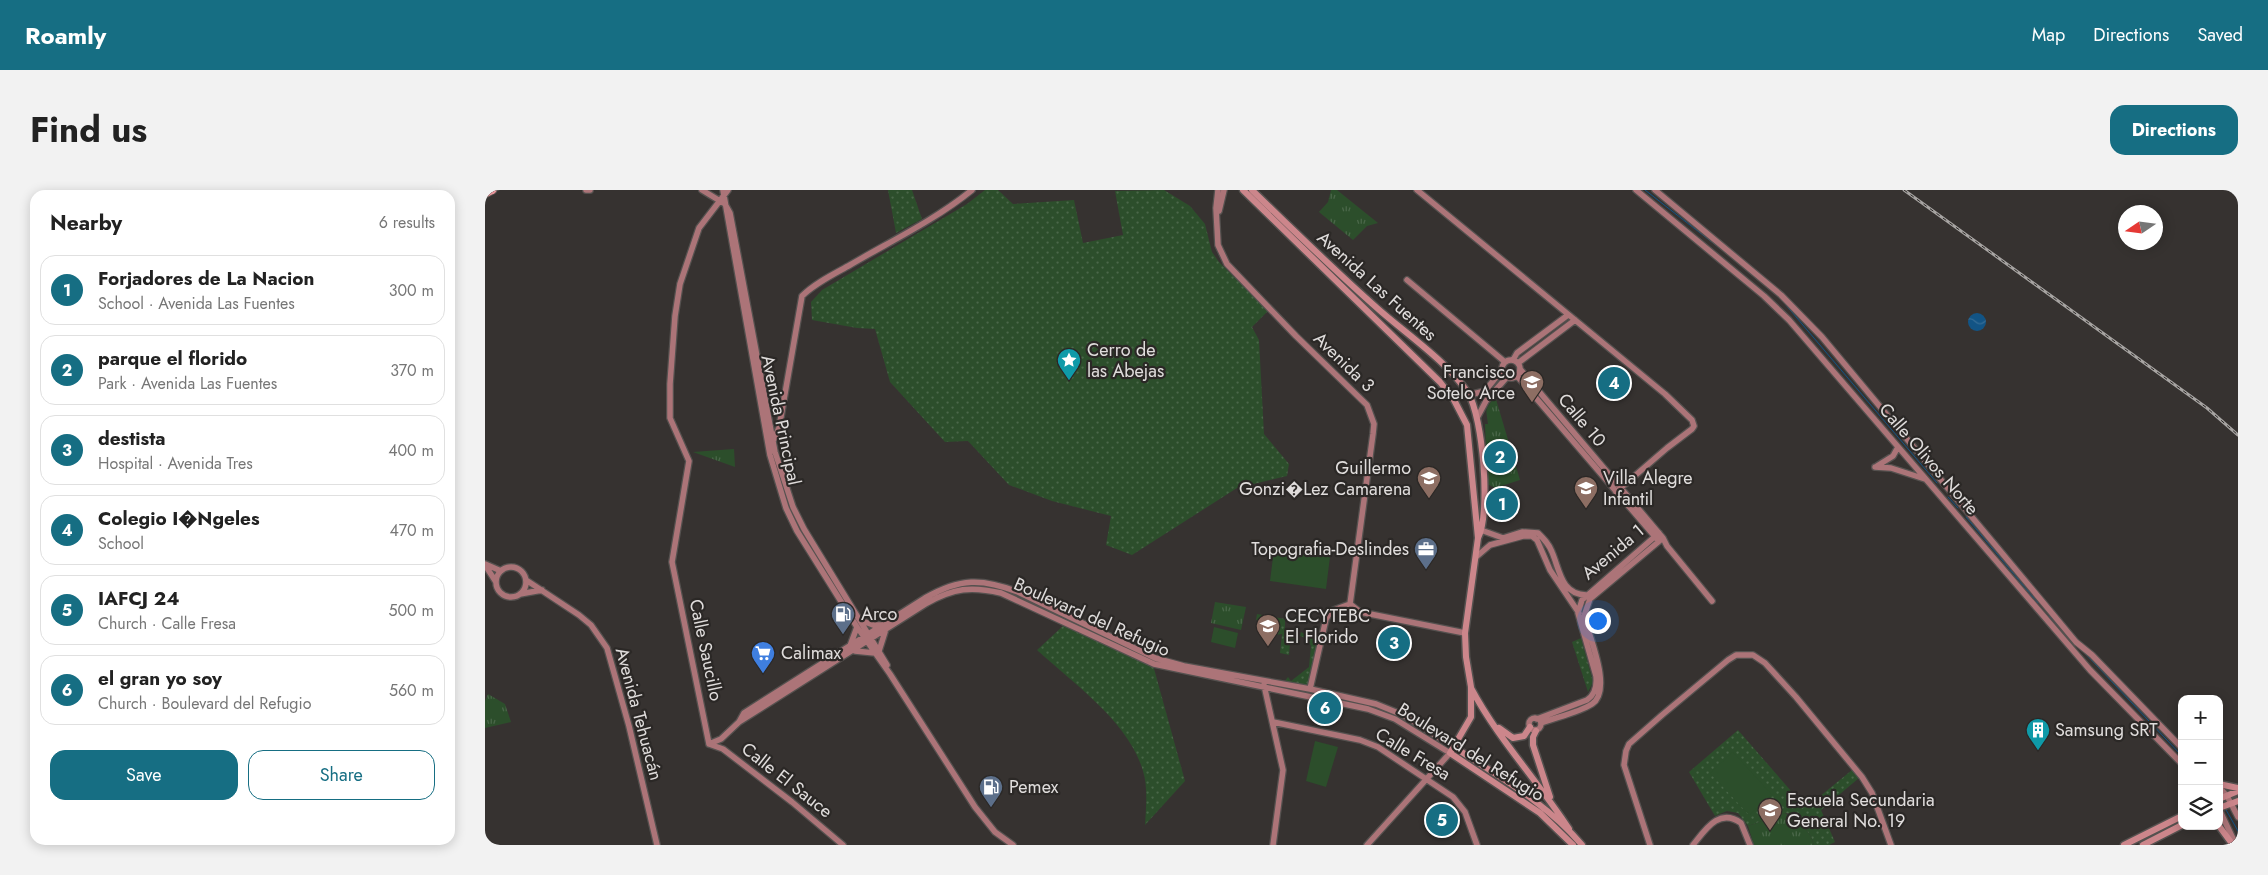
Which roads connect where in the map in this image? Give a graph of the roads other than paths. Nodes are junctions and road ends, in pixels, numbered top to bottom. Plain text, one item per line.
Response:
1 (493, 190) edge
2 (702, 190) edge
3 (972, 190) edge
4 (1243, 190) edge
5 (1252, 190) edge
6 (1417, 190) edge
7 (1637, 190) edge
8 (1655, 190) edge
9 (1220, 193) edge
10 (485, 194) edge
11 (724, 196) edge
12 (1666, 200) junction
13 (1660, 208) junction
14 (1686, 217) junction
15 (1679, 224) junction
16 (1407, 280) dead end
17 (1568, 315) junction
18 (1575, 320) junction
19 (1505, 362) junction
20 (1517, 364) junction
21 (1502, 370) junction
22 (1517, 376) junction
23 (1507, 377) junction
24 (1469, 395) junction
25 (1478, 416) junction
26 (771, 442) junction
27 (1898, 447) junction
28 (1927, 480) junction
29 (1619, 490) junction
30 (1480, 530) junction
31 (1659, 537) junction
32 (1476, 557) junction
33 (485, 564) edge
34 (501, 571) junction
35 (827, 573) junction
36 (525, 580) junction
37 (496, 582) junction
38 (542, 590) junction
39 (520, 594) junction
40 (1588, 597) junction
41 (1712, 602) dead end
42 (1350, 604) junction
43 (1581, 613) junction
44 (860, 620) junction
45 (857, 626) junction
46 (884, 627) junction
47 (1465, 633) junction
48 (868, 638) junction
49 (851, 649) junction
50 (877, 652) junction
51 (1264, 684) junction
52 (1471, 687) junction
53 (1310, 689) junction
54 (1338, 702) junction
55 (1367, 702) junction
56 (1485, 714) junction
57 (1539, 721) junction
58 (1273, 722) junction
59 (1533, 729) junction
60 (720, 740) junction
61 (709, 744) junction
62 (2178, 744) edge
63 (723, 748) junction
64 (1452, 750) junction
65 (2178, 760) edge
66 (1426, 778) junction
67 (1491, 780) junction
68 (1514, 787) junction
69 (2223, 787) edge
70 (2238, 790) edge
71 (2223, 791) edge
72 (2227, 796) junction
73 (2223, 798) edge
74 (2235, 802) edge
75 (1552, 803) junction
76 (2223, 806) edge
77 (2178, 817) edge
78 (2223, 817) edge
79 (2238, 817) edge
80 (2178, 827) edge
81 (1569, 829) junction
82 (2222, 830) edge
83 (657, 845) edge
84 (843, 845) edge
85 (1013, 845) edge
86 (1273, 845) edge
87 (1367, 845) edge
88 (1477, 845) edge
89 (1573, 845) edge
90 (1582, 845) edge
91 (1650, 845) edge
92 (1693, 845) edge
93 (1750, 845) edge
94 (1891, 845) edge
95 (2124, 845) edge
96 (2143, 845) edge
97 (2235, 845) edge

1 - 10 highway
2 - 11 street
3 - 26 street
4 - 30 main road, Avenida Las Fuentes
5 - 24 main road, Avenida Las Fuentes
6 - 17 street
7 - 13 street, Calle Olivos Norte
8 - 12 street, Calle Olivos Norte
9 - 42 street, Avenida 3
11 - 26 street, Avenida Principal
11 - 61 street, Calle Saucillo
12 - 13 street
12 - 14 street, Calle Olivos Norte
13 - 15 street, Calle Olivos Norte
14 - 15 street
14 - 62 street, Calle Olivos Norte
15 - 27 street, Calle Olivos Norte
16 - 19 street
17 - 18 street
17 - 20 street
18 - 20 street
18 - 29 street
19 - 20 street
19 - 21 street
20 - 22 street
20 - 29 street, Calle 10
21 - 23 street
21 - 24 street
22 - 23 street
22 - 29 street, Calle 10
23 - 25 street
24 - 25 main road, Avenida Las Fuentes
25 - 30 main road, Avenida Las Fuentes
26 - 35 street, Avenida Principal
27 - 28 street, Calle Olivos Norte
27 - 28 street
28 - 65 street, Calle Olivos Norte
29 - 31 street, Calle 10
30 - 32 main road, Avenida Las Fuentes
30 - 40 street
31 - 40 street, Avenida 1
31 - 41 street, Calle 10
32 - 43 street
32 - 47 main road, Avenida Las Fuentes
33 - 34 street
33 - 37 street
34 - 36 street
34 - 37 street
35 - 44 street, Avenida Principal
35 - 45 street, Avenida Principal
36 - 38 street, Avenida Tehuacán
36 - 39 street
37 - 39 street
38 - 39 street
38 - 83 street, Avenida Tehuacán
40 - 43 street
42 - 47 street
42 - 53 street
43 - 57 street
44 - 46 street
44 - 48 street, Avenida Principal
45 - 48 street, Avenida Principal
45 - 49 street
46 - 48 street
46 - 50 street
46 - 51 street
47 - 52 main road, Avenida Las Fuentes
48 - 49 street
48 - 50 street, Avenida Principal
49 - 50 street
49 - 60 street
50 - 85 street, Avenida Principal
51 - 53 street
51 - 54 street, Boulevard del Refugio
51 - 58 street
52 - 56 main road
52 - 64 main road
53 - 55 street
54 - 55 street
54 - 64 street, Boulevard del Refugio
55 - 64 street
56 - 59 main road
56 - 75 main road
57 - 59 street
57 - 59 street
58 - 66 street, Calle Fresa
58 - 86 street
59 - 75 main road
60 - 61 street
60 - 63 street
61 - 63 street, Calle El Sauce
63 - 84 street, Calle El Sauce
64 - 66 street
64 - 67 main road, Boulevard del Refugio
64 - 68 main road, Boulevard del Refugio
66 - 87 street
66 - 88 street, Calle Fresa
67 - 68 main road
67 - 89 main road, Boulevard del Refugio
68 - 81 main road, Boulevard del Refugio
69 - 70 main road
70 - 72 main road
71 - 72 street
72 - 73 main road
72 - 74 street
74 - 76 main road
74 - 79 street
75 - 81 main road
77 - 95 main road
78 - 97 street
80 - 96 main road
81 - 90 main road, Boulevard del Refugio
82 - 97 main road
91 - 94 street
92 - 93 street

